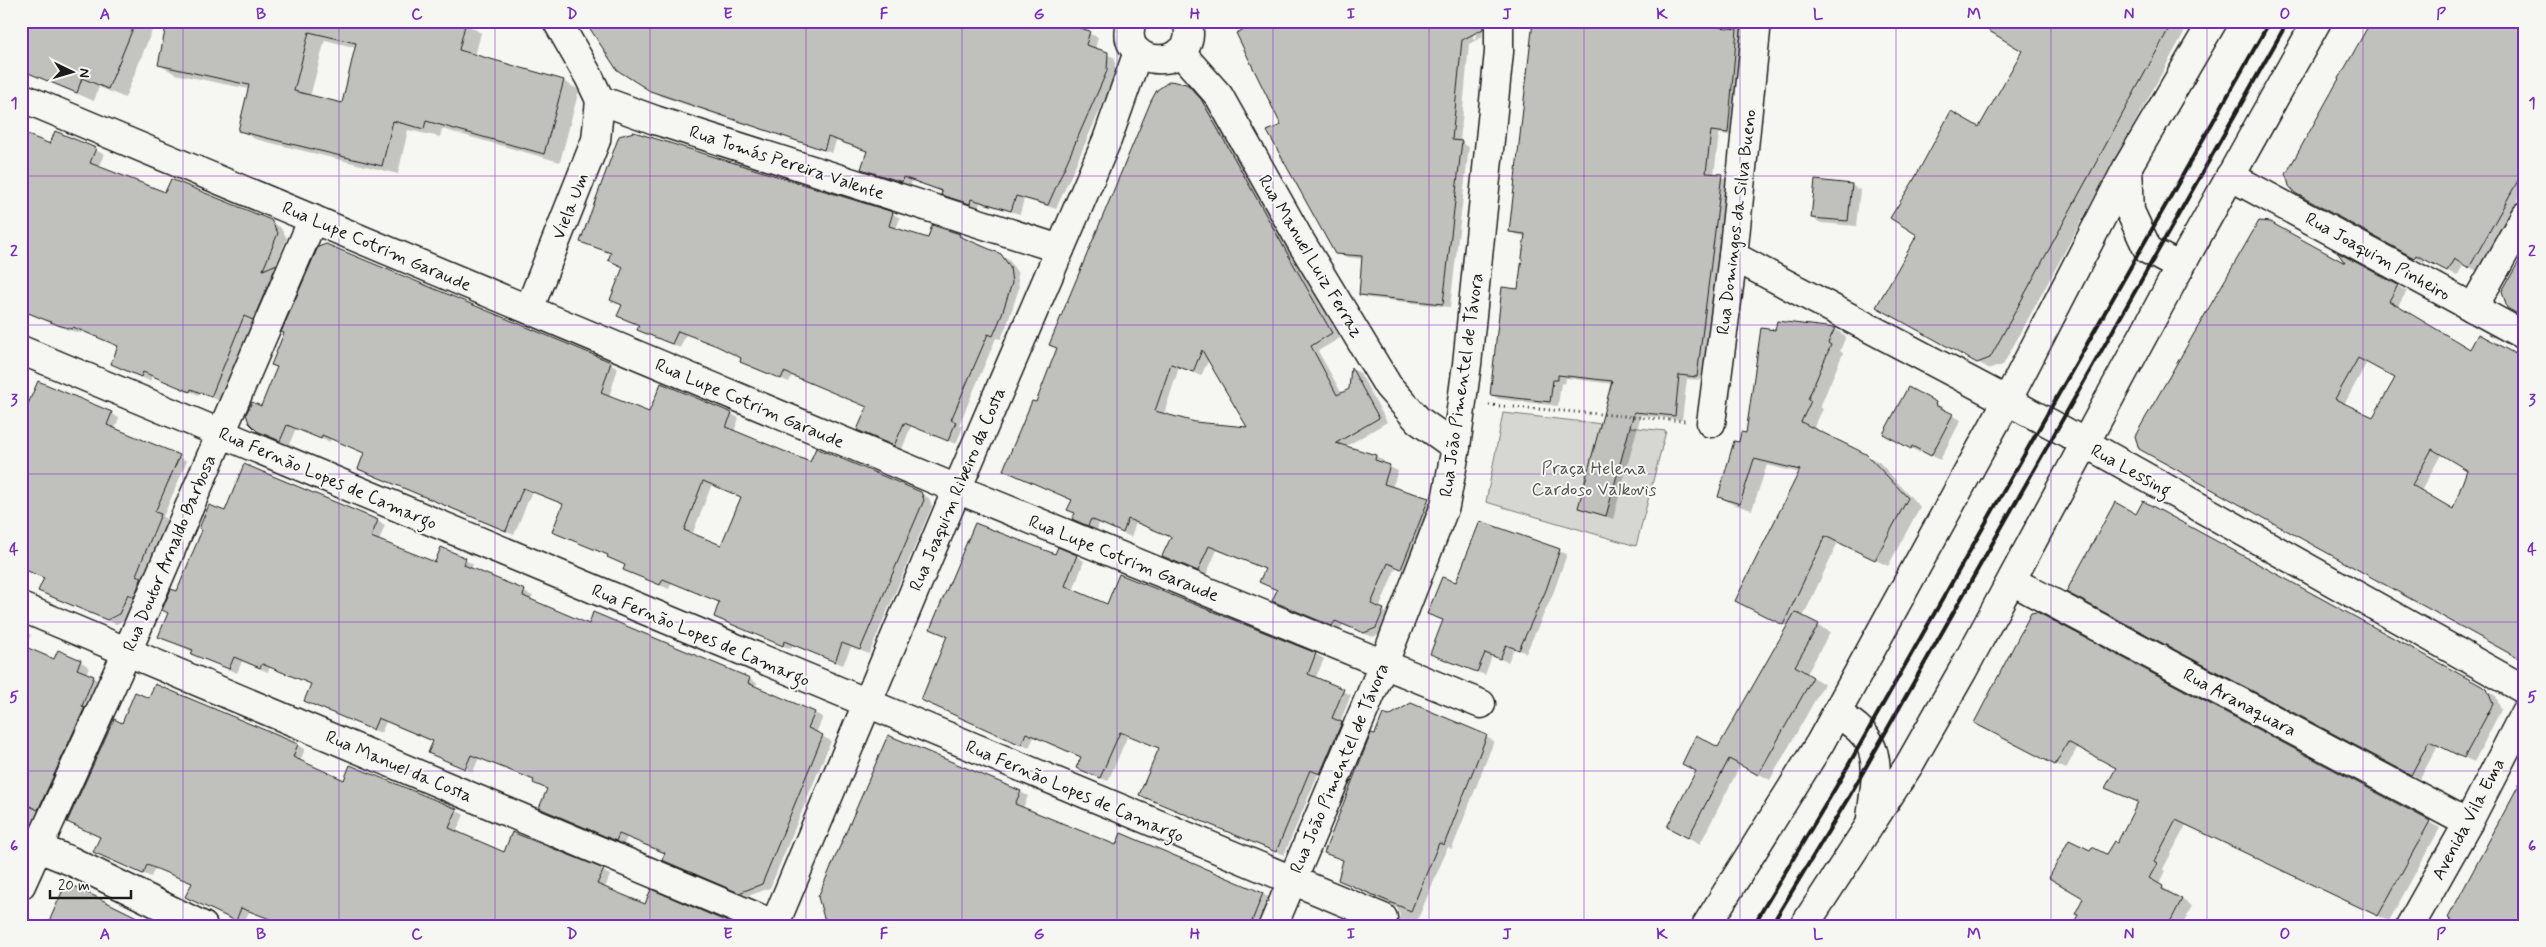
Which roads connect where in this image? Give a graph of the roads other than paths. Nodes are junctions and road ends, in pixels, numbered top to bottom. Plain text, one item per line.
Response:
1 (557, 21) edge
2 (1132, 21) edge
3 (1186, 21) edge
4 (1499, 21) edge
5 (1757, 21) edge
6 (2213, 21) edge
7 (2317, 21) edge
8 (1138, 52) junction
9 (1180, 52) junction
10 (21, 97) edge
11 (600, 100) junction
12 (2128, 166) junction
13 (2230, 176) junction
14 (2525, 216) edge
15 (313, 219) junction
16 (1060, 249) junction
17 (1733, 256) junction
18 (2180, 267) junction
19 (2473, 308) junction
20 (529, 309) junction
21 (2525, 336) edge
22 (21, 350) edge
23 (2007, 401) junction
24 (1711, 423) road end
25 (220, 433) junction
26 (2084, 444) junction
27 (1456, 447) junction
28 (957, 490) junction
29 (2012, 581) junction
30 (21, 607) edge
31 (127, 652) junction
32 (1384, 663) junction
33 (2525, 690) edge
34 (868, 704) junction
35 (1482, 704) dead end
36 (2525, 712) edge
37 (1836, 714) junction
38 (2468, 823) junction
39 (1870, 827) junction
40 (30, 844) edge
41 (1292, 881) junction
42 (21, 885) edge
43 (1383, 918) dead end
44 (775, 925) edge
45 (203, 926) edge
46 (1272, 926) edge
47 (1706, 926) edge
48 (1804, 926) edge
49 (2410, 926) edge

1 - 11 street
2 - 8 street
3 - 9 street
4 - 27 street, Rua João Pimentel de Távora
5 - 17 street, Rua Domingos da Silva Bueno
6 - 12 street
7 - 13 street
8 - 9 street
8 - 16 street, Rua Joaquim Ribeiro da Costa
9 - 27 street, Rua Manuel Luiz Ferraz
10 - 15 street, Rua Lupe Cotrim Garaude
11 - 16 street, Rua Tomás Pereira Valente
11 - 20 street, Viela Um
12 - 18 street
12 - 23 street
13 - 18 street
13 - 19 street, Rua Joaquim Pinheiro
14 - 19 street
15 - 20 street, Rua Lupe Cotrim Garaude
15 - 25 street, Rua Doutor Arnaldo Barbosa
16 - 28 street, Rua Joaquim Ribeiro da Costa
17 - 23 street, Rua Lessing
17 - 24 street, Rua Domingos da Silva Bueno
18 - 26 street
19 - 21 street, Rua Joaquim Pinheiro
20 - 28 street, Rua Lupe Cotrim Garaude
22 - 25 street, Rua Fernão Lopes de Camargo
23 - 26 street, Rua Lessing
23 - 37 street
25 - 31 street, Rua Doutor Arnaldo Barbosa
25 - 34 street, Rua Fernão Lopes de Camargo
26 - 29 street
26 - 33 street, Rua Lessing
27 - 32 street, Rua João Pimentel de Távora
28 - 32 street, Rua Lupe Cotrim Garaude
28 - 34 street, Rua Joaquim Ribeiro da Costa
29 - 38 street, Rua Aranaquara
29 - 39 street
30 - 31 street, Rua Manuel da Costa
31 - 40 street, Rua Doutor Arnaldo Barbosa
31 - 44 street, Rua Manuel da Costa
32 - 35 street, Rua Lupe Cotrim Garaude
32 - 41 street, Rua João Pimentel de Távora
34 - 41 street, Rua Fernão Lopes de Camargo
34 - 44 street, Rua Joaquim Ribeiro da Costa
36 - 38 street, Avenida Vila Ema
37 - 39 street
37 - 47 street
38 - 49 street, Avenida Vila Ema
39 - 48 street
40 - 42 street, Rua Doutor Arnaldo Barbosa
40 - 45 street
41 - 43 street, Rua Fernão Lopes de Camargo
41 - 46 street, Rua João Pimentel de Távora

